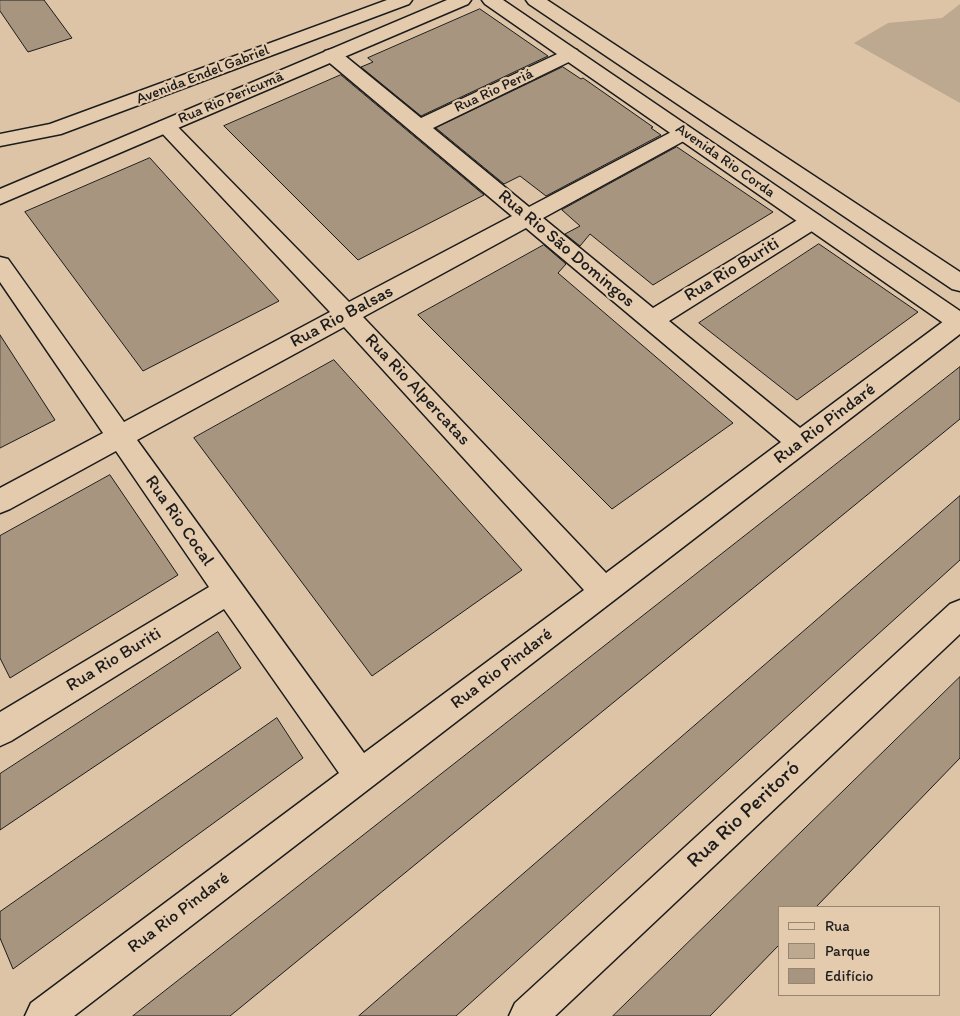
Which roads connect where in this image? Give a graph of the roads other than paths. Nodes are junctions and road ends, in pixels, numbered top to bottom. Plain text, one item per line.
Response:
1 (403, 0) edge
2 (462, 0) edge
3 (491, 0) edge
4 (535, 0) edge
5 (570, 54) junction
6 (332, 56) junction
7 (166, 126) junction
8 (418, 127) junction
9 (684, 133) junction
10 (0, 140) edge
11 (0, 197) edge
12 (527, 217) junction
13 (812, 221) junction
14 (0, 265) edge
15 (960, 283) edge
16 (346, 314) junction
17 (651, 320) junction
18 (960, 322) edge
19 (119, 437) junction
20 (800, 443) junction
21 (0, 501) edge
22 (228, 591) junction
23 (604, 591) junction
24 (960, 614) edge
25 (0, 730) edge
26 (361, 776) junction
27 (44, 1016) edge
28 (528, 1016) edge

1 - 10 street, Avenida Endel Gabriel
2 - 6 street, Rua Rio Pericumã
3 - 5 street, Avenida Rio Corda
4 - 15 street, Avenida Rio Corda
5 - 8 street, Rua Rio Periá
5 - 9 street, Avenida Rio Corda
6 - 7 street, Rua Rio Pericumã
6 - 8 street, Rua Rio São Domingos
7 - 11 street, Rua Rio Pericumã
7 - 16 street, Rua Rio Alpercatas
8 - 12 street, Rua Rio São Domingos
9 - 12 street, Rua Rio Balsas
9 - 13 street, Avenida Rio Corda
12 - 16 street, Rua Rio Balsas
12 - 17 street, Rua Rio São Domingos
13 - 17 street, Rua Rio Buriti
13 - 18 street, Avenida Rio Corda
14 - 19 street, Rua Rio Cocal
16 - 19 street, Rua Rio Balsas
16 - 23 street, Rua Rio Alpercatas
17 - 20 street, Rua Rio São Domingos
18 - 20 street, Rua Rio Pindaré
19 - 21 street, Rua Rio Balsas
19 - 22 street, Rua Rio Cocal
20 - 23 street, Rua Rio Pindaré
22 - 25 street, Rua Rio Buriti
22 - 26 street, Rua Rio Cocal
23 - 26 street, Rua Rio Pindaré
24 - 28 street, Rua Rio Peritoró
26 - 27 street, Rua Rio Pindaré

